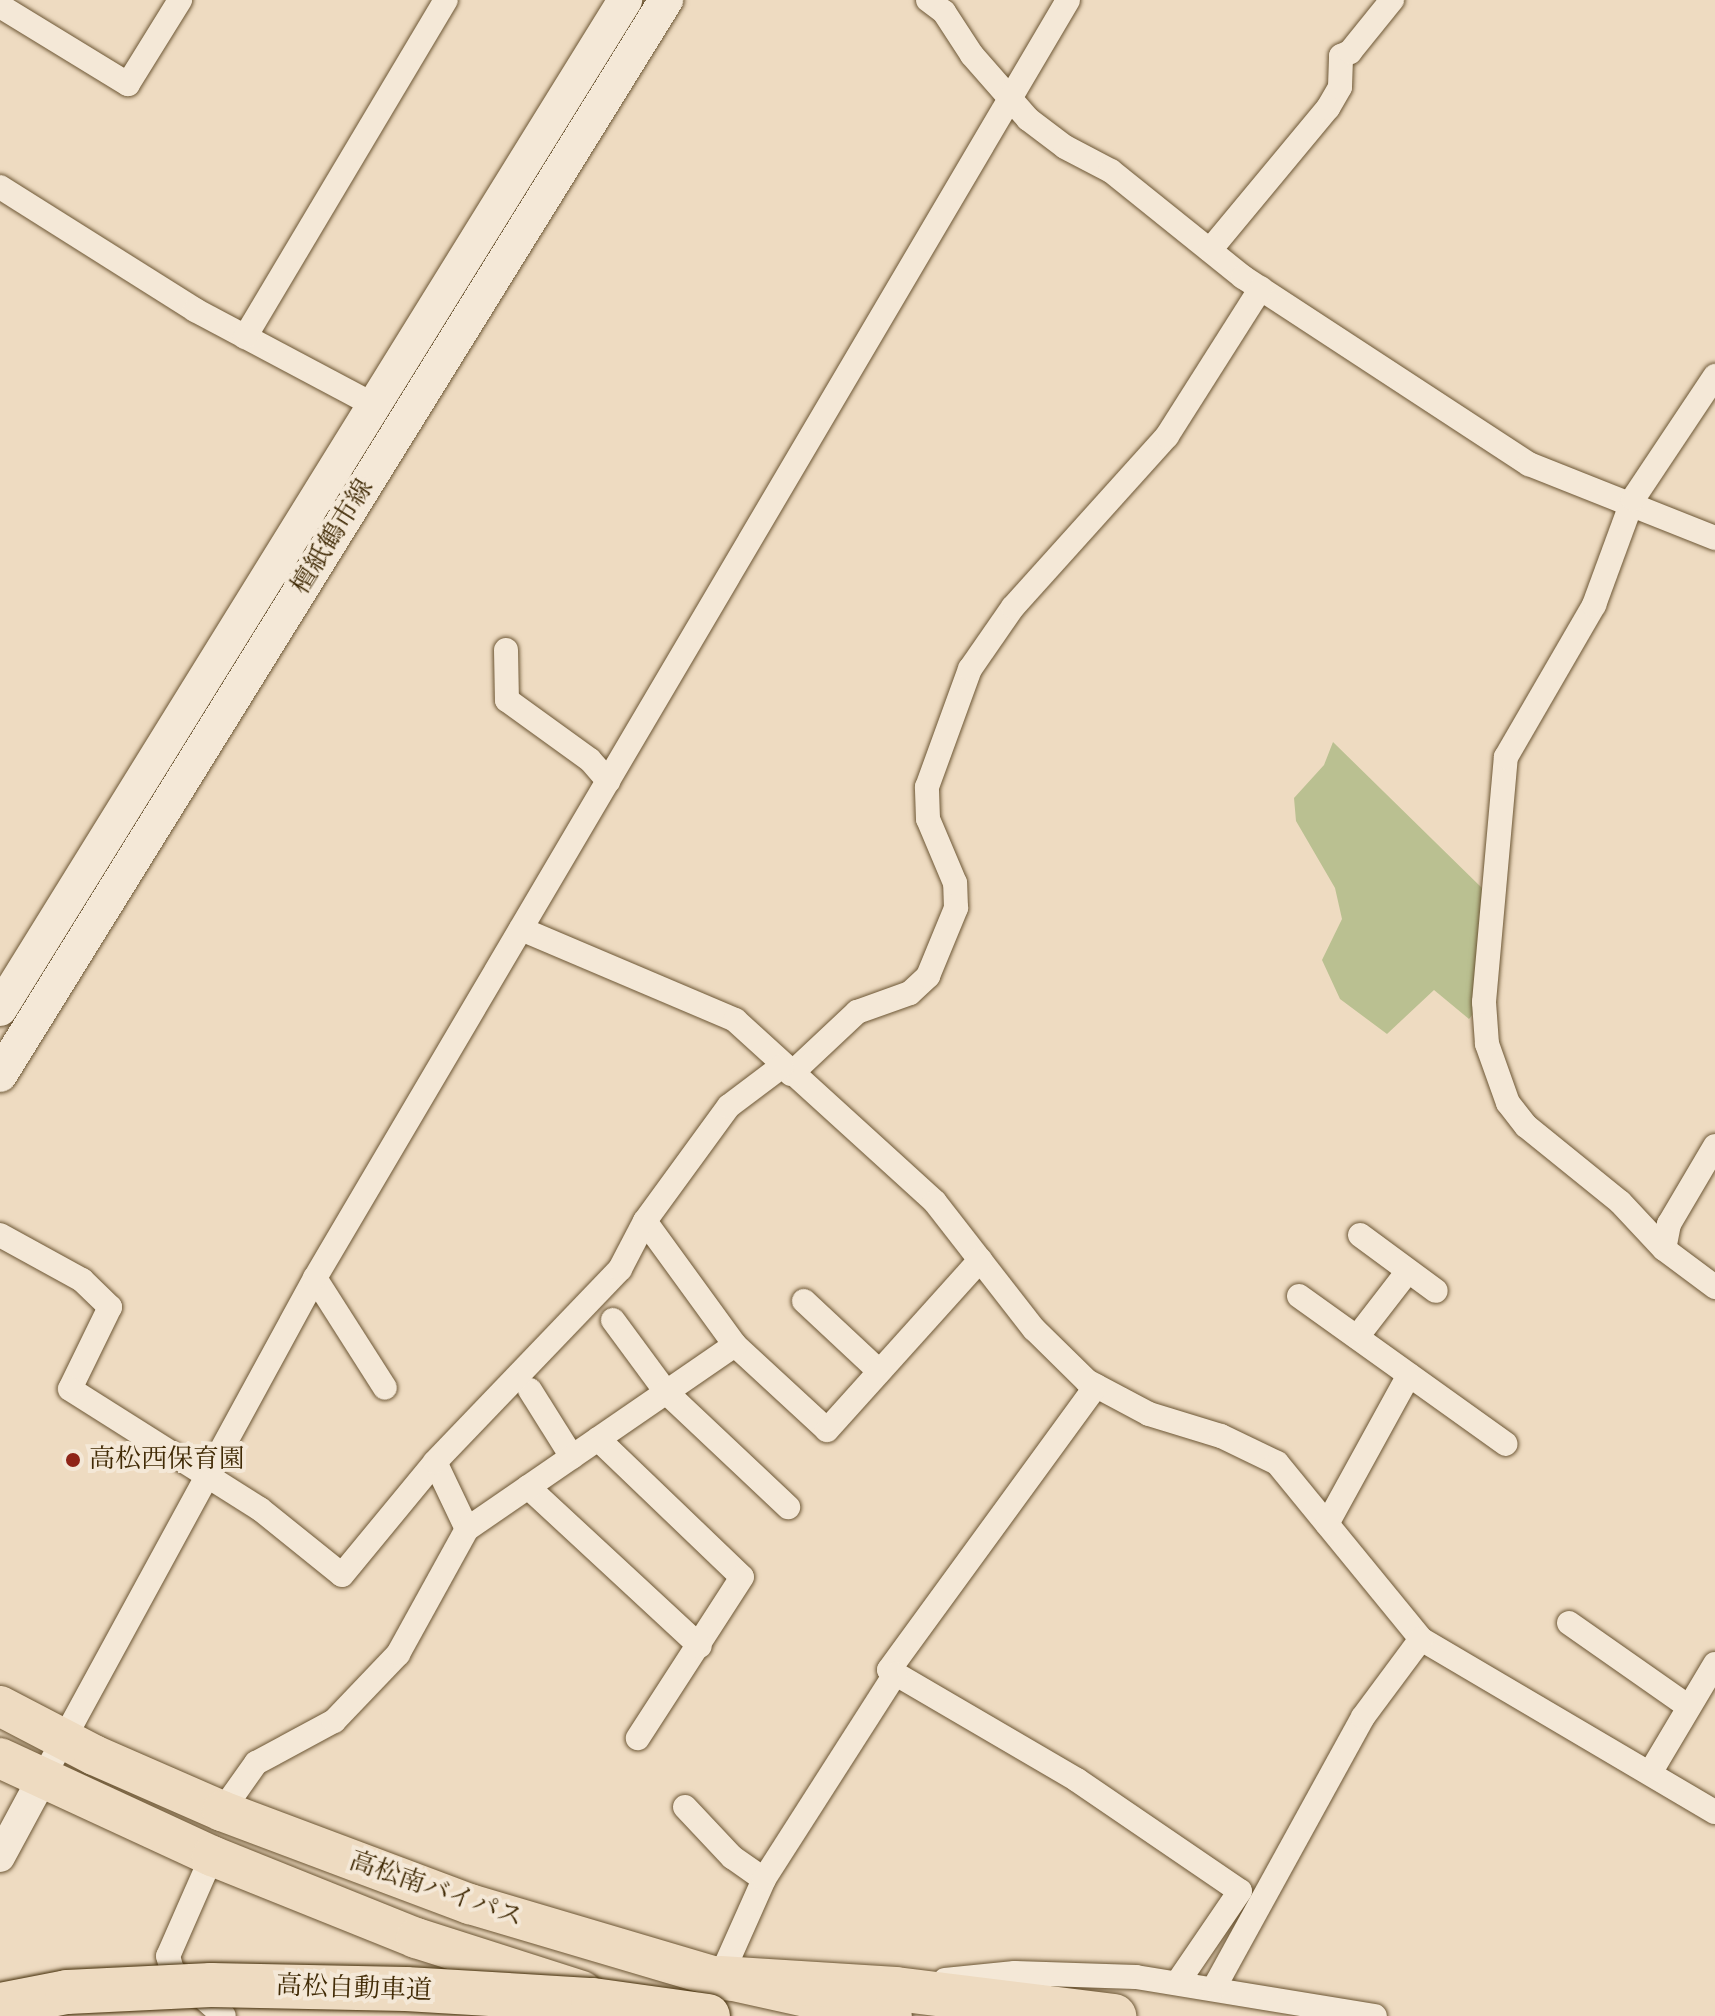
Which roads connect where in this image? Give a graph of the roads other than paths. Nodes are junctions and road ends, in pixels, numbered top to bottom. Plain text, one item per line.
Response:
1 (180, 0) edge
2 (446, 0) edge
3 (625, 0) edge
4 (666, 0) edge
5 (928, 0) edge
6 (1068, 0) edge
7 (1392, 0) edge
8 (0, 6) edge
9 (1011, 102) junction
10 (0, 187) edge
11 (1210, 250) junction
12 (1261, 288) junction
13 (245, 337) junction
14 (1715, 376) edge
15 (374, 405) junction
16 (1630, 508) junction
17 (1715, 538) edge
18 (506, 650) dead end
19 (608, 781) junction
20 (521, 929) junction
21 (0, 1009) edge
22 (787, 1070) junction
23 (0, 1075) edge
24 (1715, 1146) edge
25 (645, 1221) junction
26 (0, 1235) edge
27 (1360, 1235) dead end
28 (1664, 1249) junction
29 (980, 1260) junction
30 (1408, 1271) junction
31 (315, 1278) junction
32 (1715, 1287) edge
33 (1436, 1291) dead end
34 (1299, 1296) dead end
35 (804, 1301) dead end
36 (613, 1320) dead end
37 (1357, 1337) junction
38 (735, 1345) junction
39 (879, 1371) junction
40 (1409, 1375) junction
41 (1096, 1386) junction
42 (385, 1388) dead end
43 (530, 1390) dead end
44 (666, 1392) junction
45 (598, 1439) junction
46 (1506, 1444) dead end
47 (572, 1457) junction
48 (435, 1462) junction
49 (208, 1476) junction
50 (528, 1487) junction
51 (788, 1507) dead end
52 (1327, 1524) junction
53 (467, 1529) junction
54 (1569, 1623) dead end
55 (1421, 1639) junction
56 (700, 1646) junction
57 (1715, 1664) edge
58 (895, 1674) junction
59 (0, 1706) edge
60 (1689, 1707) junction
61 (638, 1738) dead end
62 (63, 1739) junction
63 (0, 1758) edge
64 (1650, 1773) junction
65 (42, 1779) junction
66 (685, 1807) dead end
67 (222, 1811) junction
68 (1715, 1812) edge
69 (212, 1856) junction
70 (0, 1857) edge
71 (764, 1879) junction
72 (1251, 1896) junction
73 (416, 1938) junction
74 (1178, 1982) junction
75 (1214, 1988) junction
76 (714, 1997) edge
77 (894, 2002) edge
78 (0, 2005) edge
79 (224, 2016) edge
80 (551, 2016) edge
81 (659, 2016) edge
82 (1114, 2016) edge
83 (1375, 2016) edge

1 - 8 street
2 - 13 street
3 - 15 main road, 檀紙鶴市線
4 - 23 main road, 檀紙鶴市線
5 - 9 street
6 - 9 street
7 - 11 street
9 - 11 street
9 - 19 street
10 - 13 street
11 - 12 street
12 - 16 street
12 - 22 street
13 - 15 street
14 - 16 street
15 - 21 main road, 檀紙鶴市線
16 - 17 street
16 - 28 street
18 - 19 street
19 - 20 street
20 - 22 street
20 - 31 street
22 - 25 street
22 - 29 street
24 - 28 street
25 - 38 street
25 - 48 street
26 - 49 street
27 - 30 street
28 - 32 street
29 - 39 street
29 - 41 street
30 - 33 street
30 - 37 street
31 - 42 street
31 - 49 street
34 - 37 street
35 - 39 street
36 - 44 street
37 - 40 street
38 - 39 street
38 - 44 street
40 - 46 street
40 - 52 street
41 - 52 street
41 - 58 street
43 - 47 street
44 - 45 street
44 - 51 street
45 - 47 street
45 - 56 street
47 - 50 street
48 - 49 street
48 - 53 street
49 - 62 street
50 - 53 street
50 - 56 street
52 - 55 street
53 - 67 street
54 - 60 street
55 - 64 street
55 - 72 street
56 - 61 street
57 - 60 street
58 - 71 street
58 - 72 street
59 - 62 highway, 高松南バイパス
60 - 64 street
62 - 65 street
62 - 67 highway, 高松南バイパス
63 - 65 highway, 高松南バイパス
64 - 68 street
65 - 69 highway, 高松南バイパス
65 - 70 street
66 - 71 street
67 - 76 highway, 高松南バイパス
69 - 73 highway, 高松南バイパス
69 - 79 street
71 - 76 street
72 - 74 street
72 - 75 street
73 - 80 street
73 - 81 highway, 高松南バイパス
74 - 75 street
74 - 77 street
75 - 83 street
76 - 77 highway, 高松自動車道
76 - 78 highway, 高松自動車道, bridge
77 - 82 highway, 高松自動車道

